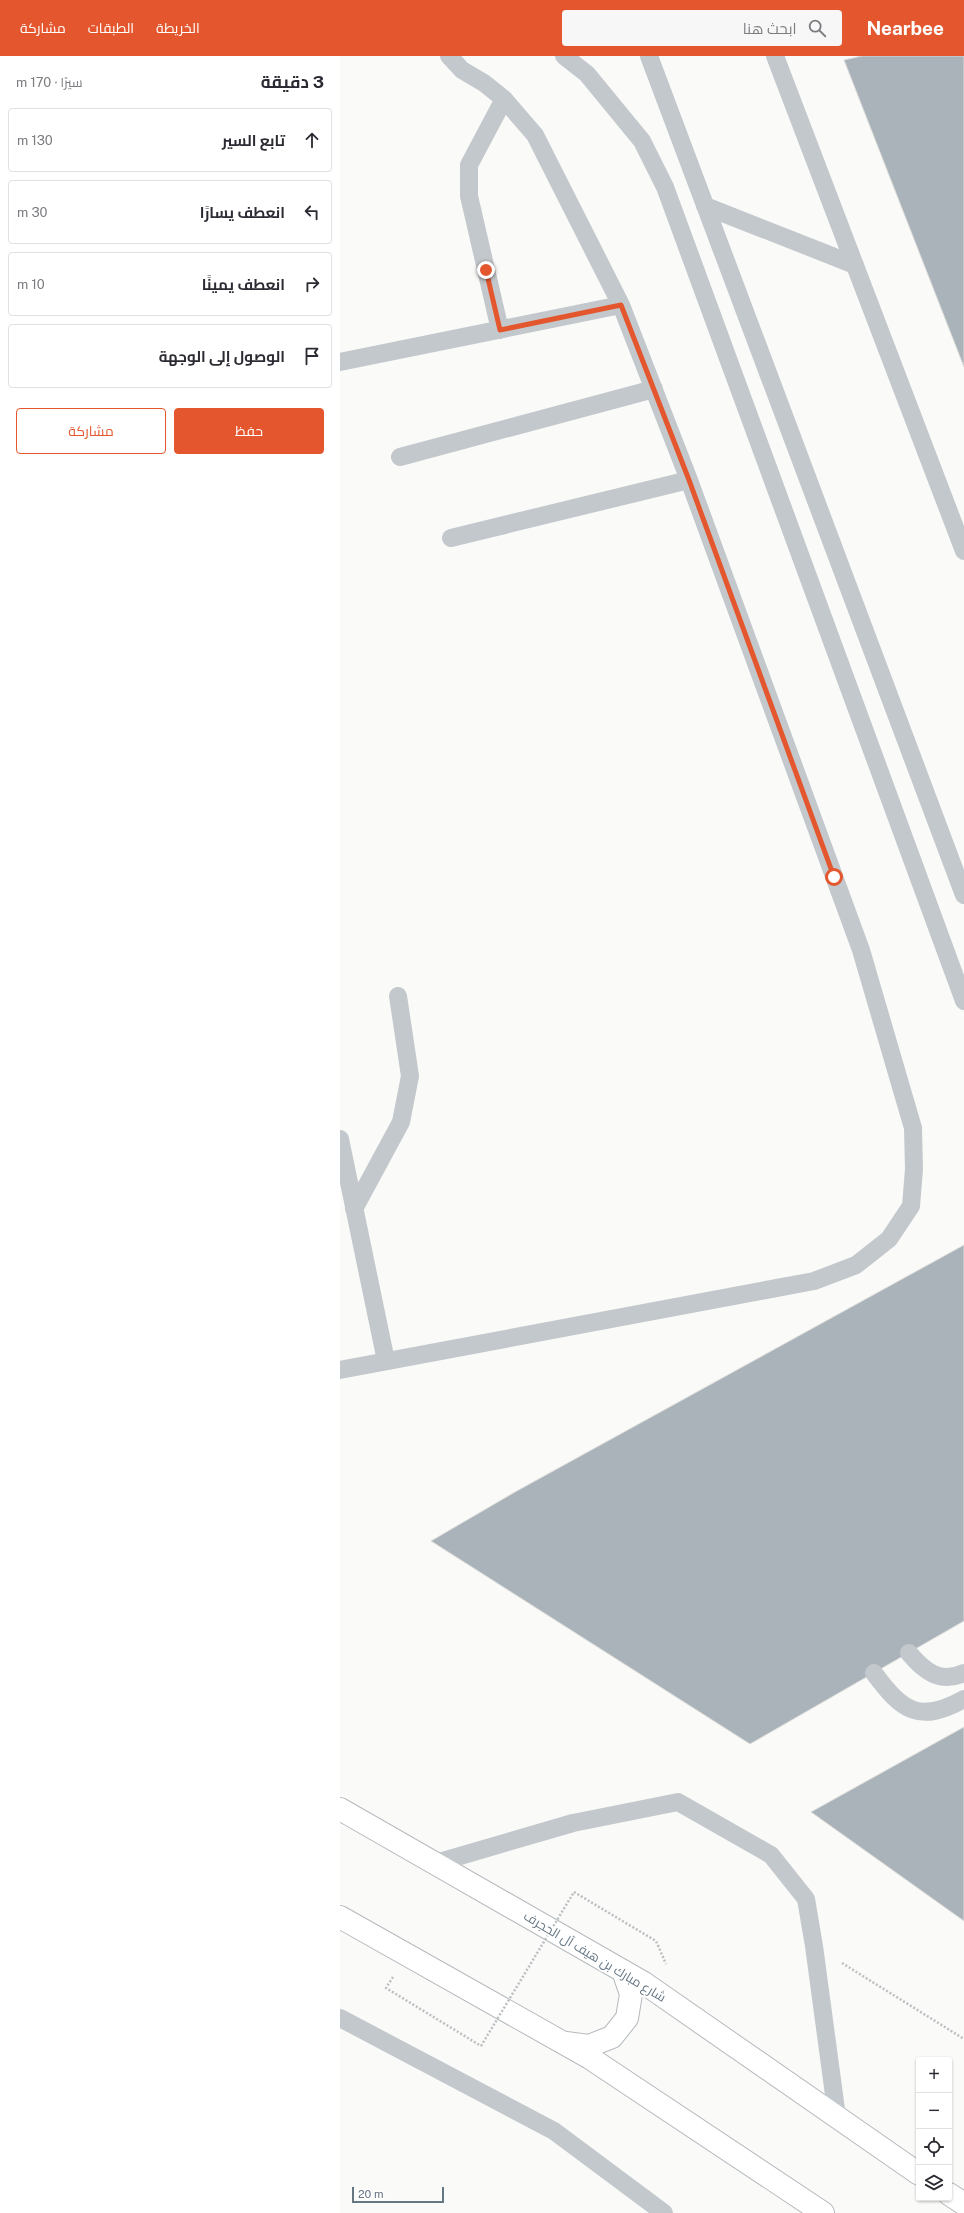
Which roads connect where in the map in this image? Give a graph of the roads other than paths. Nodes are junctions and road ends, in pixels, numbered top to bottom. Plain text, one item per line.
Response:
1 (449, 56) edge
2 (564, 56) edge
3 (649, 56) edge
4 (775, 56) edge
5 (504, 99) junction
6 (705, 206) junction
7 (855, 265) junction
8 (621, 305) junction
9 (500, 330) junction
10 (340, 362) edge
11 (654, 389) junction
12 (400, 457) dead end
13 (689, 480) junction
14 (451, 538) dead end
15 (964, 551) edge
16 (964, 895) edge
17 (398, 996) dead end
18 (964, 1001) edge
19 (340, 1140) edge
20 (354, 1209) junction
21 (386, 1361) junction
22 (340, 1370) edge
23 (909, 1653) dead end
24 (874, 1673) dead end
25 (964, 1673) edge
26 (964, 1699) edge
27 (340, 1802) edge
28 (349, 1813) edge
29 (436, 1863) junction
30 (340, 1917) edge
31 (623, 1971) junction
32 (340, 2018) edge
33 (565, 2043) junction
34 (837, 2117) junction
35 (916, 2172) edge
36 (952, 2196) edge
37 (964, 2204) edge
38 (664, 2213) edge
39 (823, 2213) edge

1 - 5 lane
2 - 18 lane
3 - 6 lane
4 - 7 lane
5 - 8 lane
5 - 9 lane
6 - 7 lane
6 - 16 lane
7 - 15 lane
8 - 9 lane
8 - 11 lane
9 - 10 lane
11 - 12 lane
11 - 13 lane
13 - 14 lane
13 - 21 lane
17 - 20 lane
19 - 20 lane
20 - 21 lane
21 - 22 lane
23 - 25 lane
24 - 26 lane
27 - 28 lane
28 - 29 main road, شارع مبارك بن هيف آل الحجرف
29 - 31 main road, شارع مبارك بن هيف آل الحجرف
29 - 34 lane
30 - 33 main road
31 - 33 main road
31 - 34 main road, شارع مبارك بن هيف آل الحجرف
32 - 38 lane
33 - 39 main road
34 - 35 main road, شارع مبارك بن هيف آل الحجرف
36 - 37 main road

